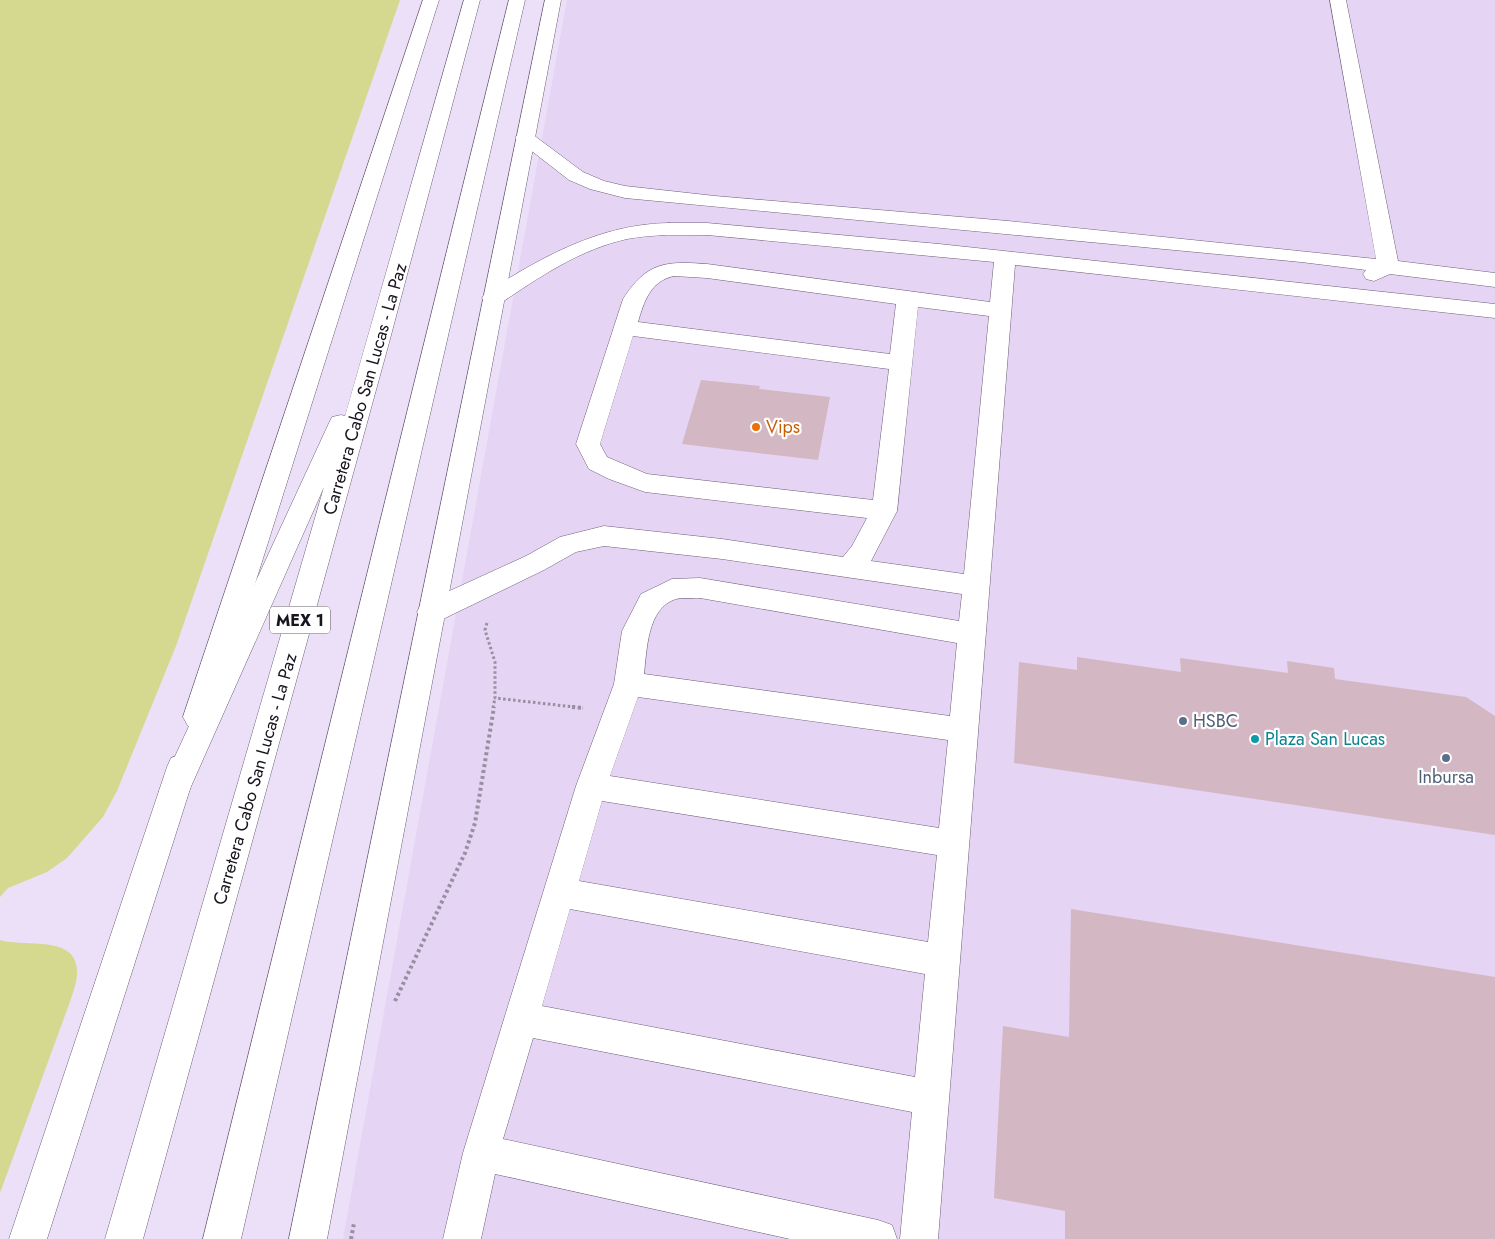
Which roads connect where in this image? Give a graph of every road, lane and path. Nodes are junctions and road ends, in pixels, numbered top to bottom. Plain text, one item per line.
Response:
1 (431, 0) edge
2 (472, 0) edge
3 (517, 0) edge
4 (553, 0) edge
5 (1338, 0) edge
6 (525, 138) junction
7 (1005, 258) junction
8 (1388, 266) junction
9 (1495, 280) edge
10 (1212, 281) junction
11 (493, 298) junction
12 (908, 299) junction
13 (1000, 310) junction
14 (1495, 311) edge
15 (626, 328) junction
16 (379, 339) junction
17 (901, 363) junction
18 (884, 511) junction
19 (849, 568) junction
20 (976, 586) junction
21 (431, 612) junction
22 (488, 617) dead end
23 (972, 634) junction
24 (628, 684) junction
25 (495, 698) junction
26 (618, 712) junction
27 (964, 730) junction
28 (591, 786) junction
29 (174, 791) junction
30 (954, 844) junction
31 (559, 892) junction
32 (944, 961) junction
33 (392, 1007) dead end
34 (520, 1019) junction
35 (932, 1098) junction
36 (481, 1153) junction
37 (355, 1220) dead end
38 (28, 1239) edge
39 (124, 1239) edge
40 (222, 1239) edge
41 (308, 1239) edge
42 (352, 1239) edge
43 (462, 1239) edge
44 (878, 1239) edge
45 (920, 1239) edge

1 - 29 main road
2 - 16 main road, Carretera Cabo San Lucas - La Paz / MEX 1
3 - 40 main road
4 - 6 main road
5 - 8 main road
6 - 8 main road
6 - 11 main road
7 - 10 main road
7 - 11 main road
7 - 13 main road
8 - 9 main road
8 - 10 main road
10 - 14 main road
11 - 21 main road
12 - 13 main road
12 - 15 main road
12 - 17 main road
13 - 20 main road
15 - 17 main road
15 - 18 main road
16 - 29 main road
16 - 39 main road, Carretera Cabo San Lucas - La Paz / MEX 1
17 - 18 main road
18 - 19 main road
19 - 20 main road
19 - 21 main road
20 - 23 main road
21 - 41 main road
22 - 25 path
23 - 24 main road
23 - 27 main road
24 - 26 main road
24 - 27 main road
25 - 26 path
25 - 33 path
26 - 28 main road
27 - 30 main road
28 - 30 main road
28 - 31 main road
29 - 38 main road
30 - 32 main road
31 - 32 main road
31 - 34 main road
32 - 35 main road
34 - 35 main road
34 - 36 main road
35 - 45 main road
36 - 43 main road
36 - 44 main road
37 - 42 path

